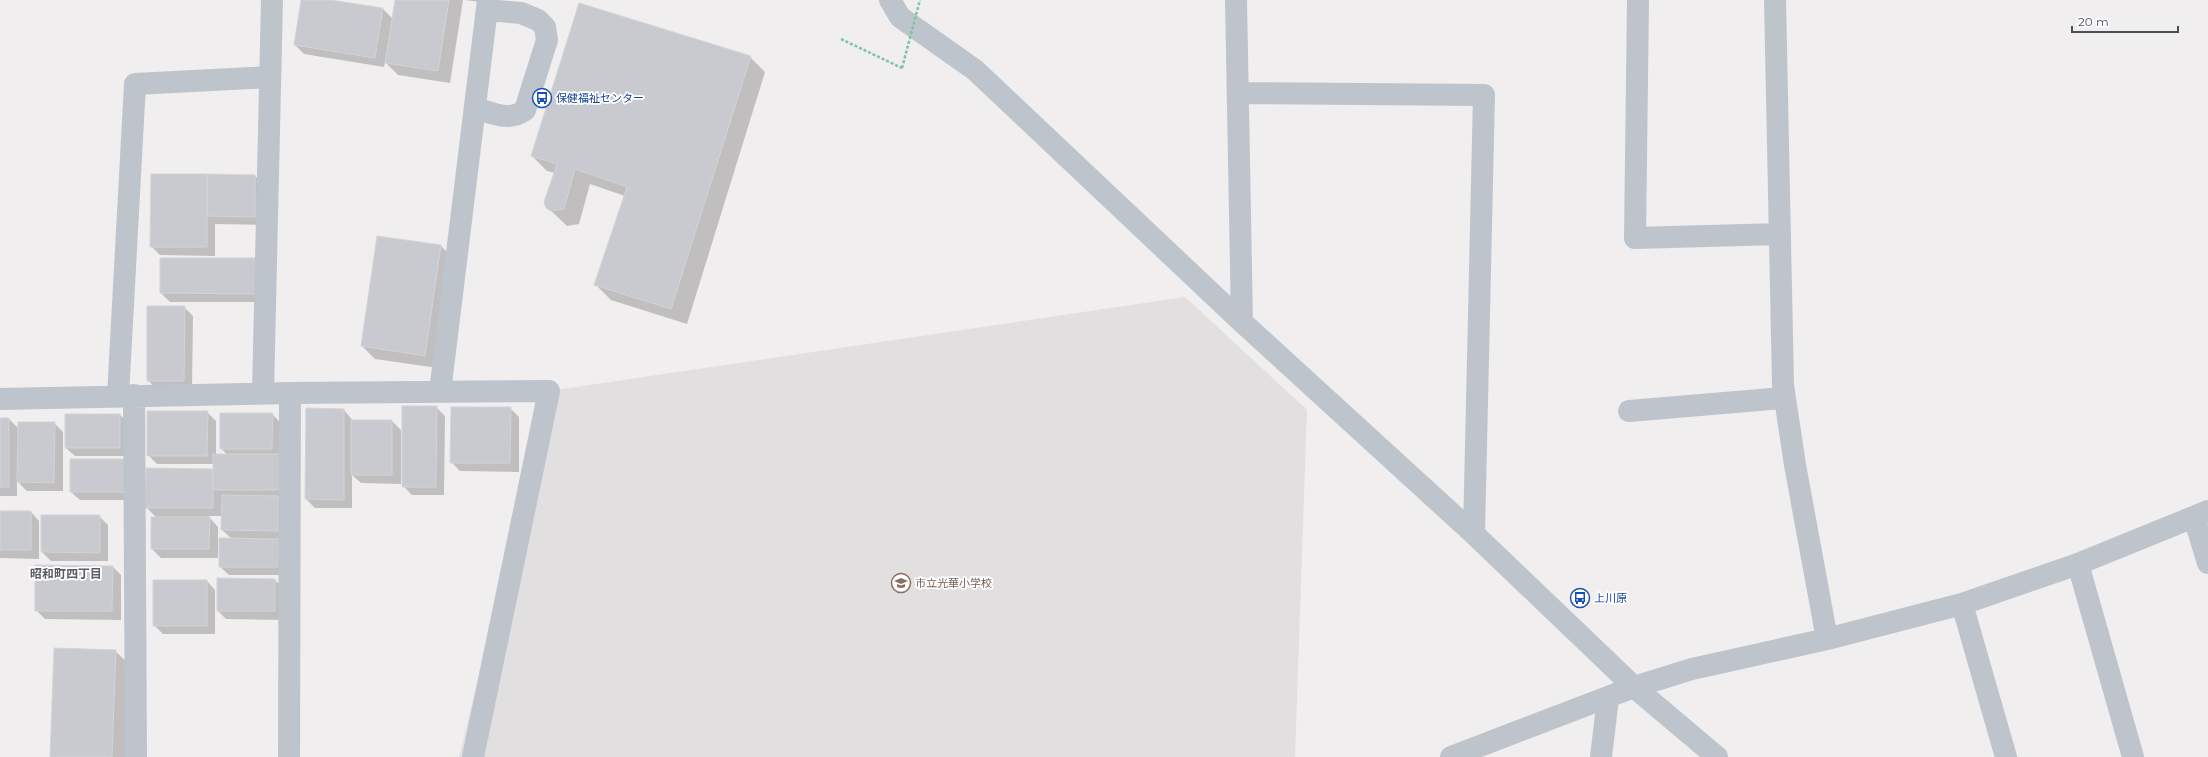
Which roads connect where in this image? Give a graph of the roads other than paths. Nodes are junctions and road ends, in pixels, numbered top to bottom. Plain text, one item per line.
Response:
1 (272, 0) edge
2 (890, 0) edge
3 (1236, 0) edge
4 (1638, 0) edge
5 (1775, 0) edge
6 (488, 5) edge
7 (270, 77) junction
8 (1238, 93) junction
9 (475, 108) junction
10 (1780, 234) junction
11 (1242, 322) junction
12 (440, 392) junction
13 (263, 393) junction
14 (290, 393) junction
15 (126, 396) junction
16 (1784, 398) junction
17 (0, 399) edge
18 (1629, 410) dead end
19 (2201, 514) edge
20 (1474, 534) junction
21 (2208, 563) edge
22 (2078, 564) junction
23 (1962, 604) junction
24 (1827, 639) junction
25 (1634, 687) junction
26 (1608, 698) junction
27 (136, 757) edge
28 (289, 757) edge
29 (472, 757) edge
30 (1451, 757) edge
31 (1601, 757) edge
32 (1717, 757) edge
33 (2006, 757) edge
34 (2133, 757) edge

1 - 7 street
2 - 11 street
3 - 8 street
4 - 10 street
5 - 10 street
6 - 9 street
6 - 9 street
7 - 13 street
7 - 15 street
8 - 11 street
8 - 20 street
9 - 12 street
10 - 16 street
11 - 20 street
12 - 14 street
12 - 29 street
13 - 14 street
13 - 15 street
14 - 28 street
15 - 17 street
15 - 27 street
16 - 18 street
16 - 24 street
19 - 21 street
19 - 22 street
20 - 25 street
22 - 23 street
22 - 34 street
23 - 24 street
23 - 33 street
24 - 25 street
25 - 26 street
25 - 32 street
26 - 30 street
26 - 31 street

